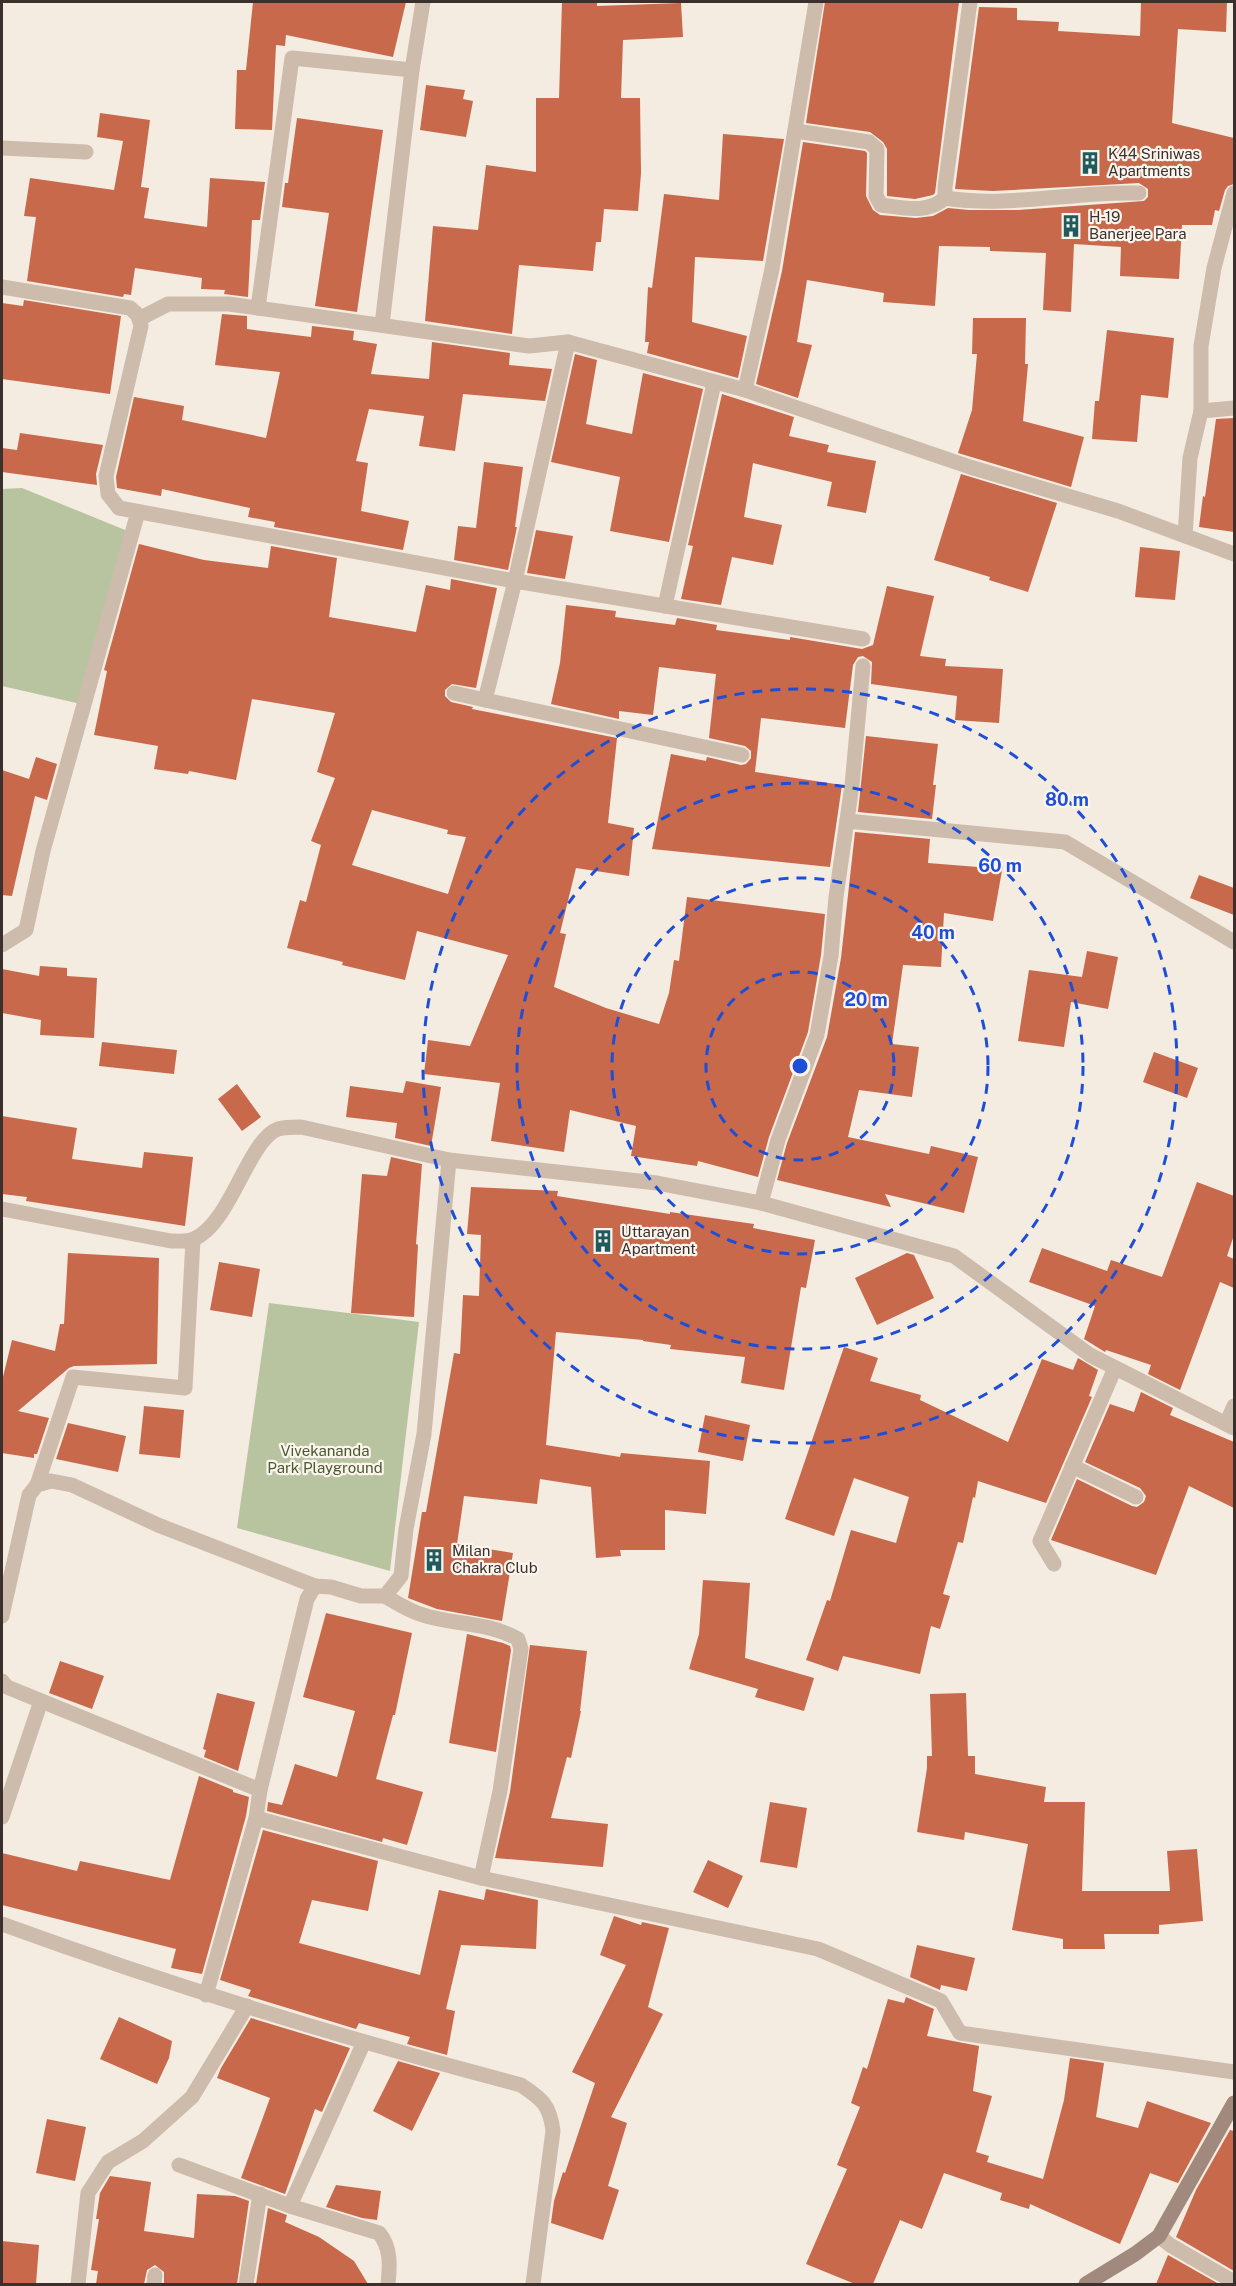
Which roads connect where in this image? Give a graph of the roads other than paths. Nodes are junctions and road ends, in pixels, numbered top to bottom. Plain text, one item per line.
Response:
1 (423, 2) edge
2 (816, 2) edge
3 (970, 2) edge
4 (412, 70) junction
5 (796, 131) junction
6 (2, 148) edge
7 (86, 153) dead end
8 (1139, 193) dead end
9 (1234, 193) edge
10 (945, 198) junction
11 (2, 287) edge
12 (258, 308) junction
13 (139, 319) junction
14 (382, 325) junction
15 (568, 342) junction
16 (714, 383) junction
17 (746, 390) junction
18 (1234, 408) edge
19 (1201, 411) junction
20 (138, 512) junction
21 (1185, 536) junction
22 (1234, 554) edge
23 (515, 581) junction
24 (665, 606) junction
25 (862, 639) dead end
26 (863, 666) dead end
27 (454, 693) dead end
28 (485, 700) junction
29 (742, 755) dead end
30 (847, 821) junction
31 (1234, 942) edge
32 (2, 945) edge
33 (449, 1160) junction
34 (761, 1203) junction
35 (2, 1209) edge
36 (193, 1240) junction
37 (1114, 1368) junction
38 (1234, 1406) edge
39 (1230, 1426) edge
40 (1072, 1466) junction
41 (37, 1485) junction
42 (1136, 1497) dead end
43 (1054, 1564) dead end
44 (315, 1586) junction
45 (385, 1596) junction
46 (2, 1616) edge
47 (2, 1681) edge
48 (41, 1701) junction
49 (260, 1790) junction
50 (2, 1817) edge
51 (256, 1818) junction
52 (481, 1878) junction
53 (2, 1924) edge
54 (206, 1995) junction
55 (247, 2006) junction
56 (363, 2042) junction
57 (1234, 2072) edge
58 (1234, 2103) edge
59 (179, 2165) dead end
60 (260, 2194) junction
61 (290, 2206) junction
62 (1159, 2236) junction
63 (1234, 2282) edge
64 (78, 2284) edge
65 (246, 2284) edge
66 (388, 2284) edge
67 (533, 2284) edge
68 (1086, 2284) edge

1 - 4 street
2 - 5 street
3 - 10 street
4 - 12 street
4 - 14 street
5 - 10 street
5 - 17 street
6 - 7 street
8 - 10 street
9 - 19 street
11 - 13 street
12 - 13 street
12 - 14 street
13 - 20 street
14 - 15 street
15 - 16 street
15 - 23 street
16 - 17 street
16 - 24 street
17 - 21 street
18 - 19 street
19 - 21 street
20 - 23 street
20 - 32 street
21 - 22 street
23 - 24 street
23 - 28 street
24 - 25 street
26 - 30 street
27 - 28 street
28 - 29 street
30 - 31 street
30 - 34 street
33 - 34 street
33 - 36 street
33 - 45 street
34 - 37 street
35 - 36 street
36 - 41 street
37 - 39 street
37 - 40 street
38 - 39 street
40 - 42 street
40 - 43 street
41 - 44 street
41 - 46 street
44 - 45 street
44 - 49 street
45 - 52 street
47 - 48 street
48 - 49 street
48 - 50 street
49 - 51 street
51 - 52 street
51 - 54 street
52 - 57 street
53 - 54 street
54 - 55 street
55 - 56 street
55 - 64 street
56 - 61 street
56 - 67 street
58 - 62 main road
59 - 60 street
60 - 61 street
60 - 65 street
61 - 66 street
62 - 63 street
62 - 68 main road

